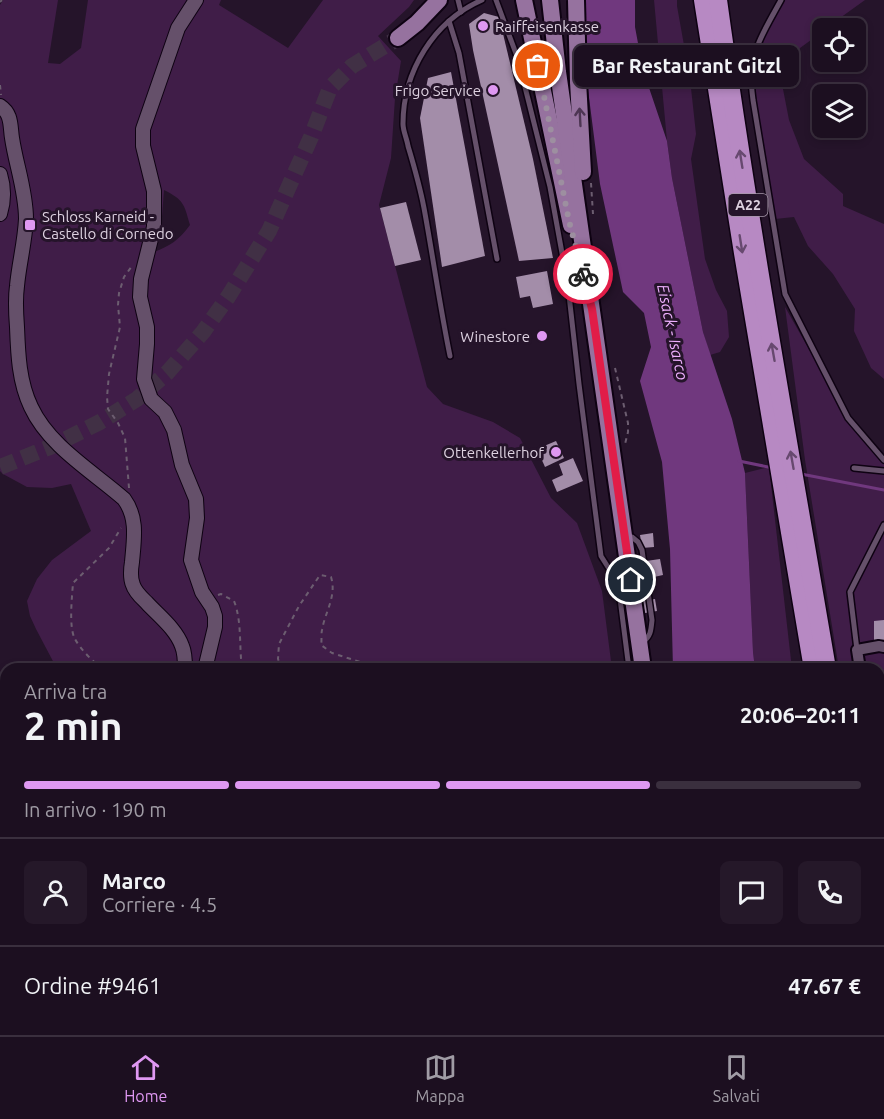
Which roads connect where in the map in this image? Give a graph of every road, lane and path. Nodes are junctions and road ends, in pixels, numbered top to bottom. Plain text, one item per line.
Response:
1 (196, 0) edge
2 (439, 0) edge
3 (458, 0) edge
4 (482, 0) edge
5 (496, 0) edge
6 (524, 0) edge
7 (550, 0) edge
8 (576, 0) edge
9 (703, 0) edge
10 (718, 0) edge
11 (781, 0) edge
12 (461, 12) junction
13 (449, 21) junction
14 (398, 38) tunnel mouth
15 (0, 106) edge
16 (0, 174) edge
17 (591, 175) dead end
18 (0, 214) edge
19 (586, 219) junction
20 (147, 256) junction
21 (497, 259) dead end
22 (592, 309) junction
23 (450, 356) dead end
24 (614, 365) dead end
25 (776, 407) junction
26 (623, 447) dead end
27 (884, 460) edge
28 (854, 468) dead end
29 (884, 471) edge
30 (130, 508) junction
31 (793, 508) junction
32 (884, 525) edge
33 (207, 600) junction
34 (803, 605) junction
35 (884, 647) edge
36 (857, 650) junction
37 (95, 663) edge
38 (184, 663) edge
39 (207, 663) edge
40 (241, 663) edge
41 (280, 663) edge
42 (363, 663) edge
43 (628, 663) edge
44 (642, 663) edge
45 (802, 663) edge
46 (812, 663) edge
47 (826, 663) edge
48 (859, 663) edge

1 - 20 street
2 - 14 main road
3 - 12 lane
4 - 12 lane
5 - 43 lane
6 - 22 main road
7 - 19 main road
19 -> 8 main road, bridge
9 -> 25 highway, A22
25 -> 10 highway, A22
11 - 27 lane
12 - 13 lane
13 - 21 lane
13 - 23 lane
15 - 30 street
16 - 18 street
17 - 19 path
19 - 22 main road
20 - 30 path
20 - 33 street
22 - 44 main road
24 - 26 path
25 - 31 highway, A22
28 - 29 lane
30 - 37 path
30 - 38 street
31 - 34 highway, A22
31 - 47 highway, A22
32 - 36 lane
33 - 39 street
33 - 40 path
34 - 45 highway
34 - 46 highway, A22
35 - 36 street
36 - 48 street
41 - 42 path

